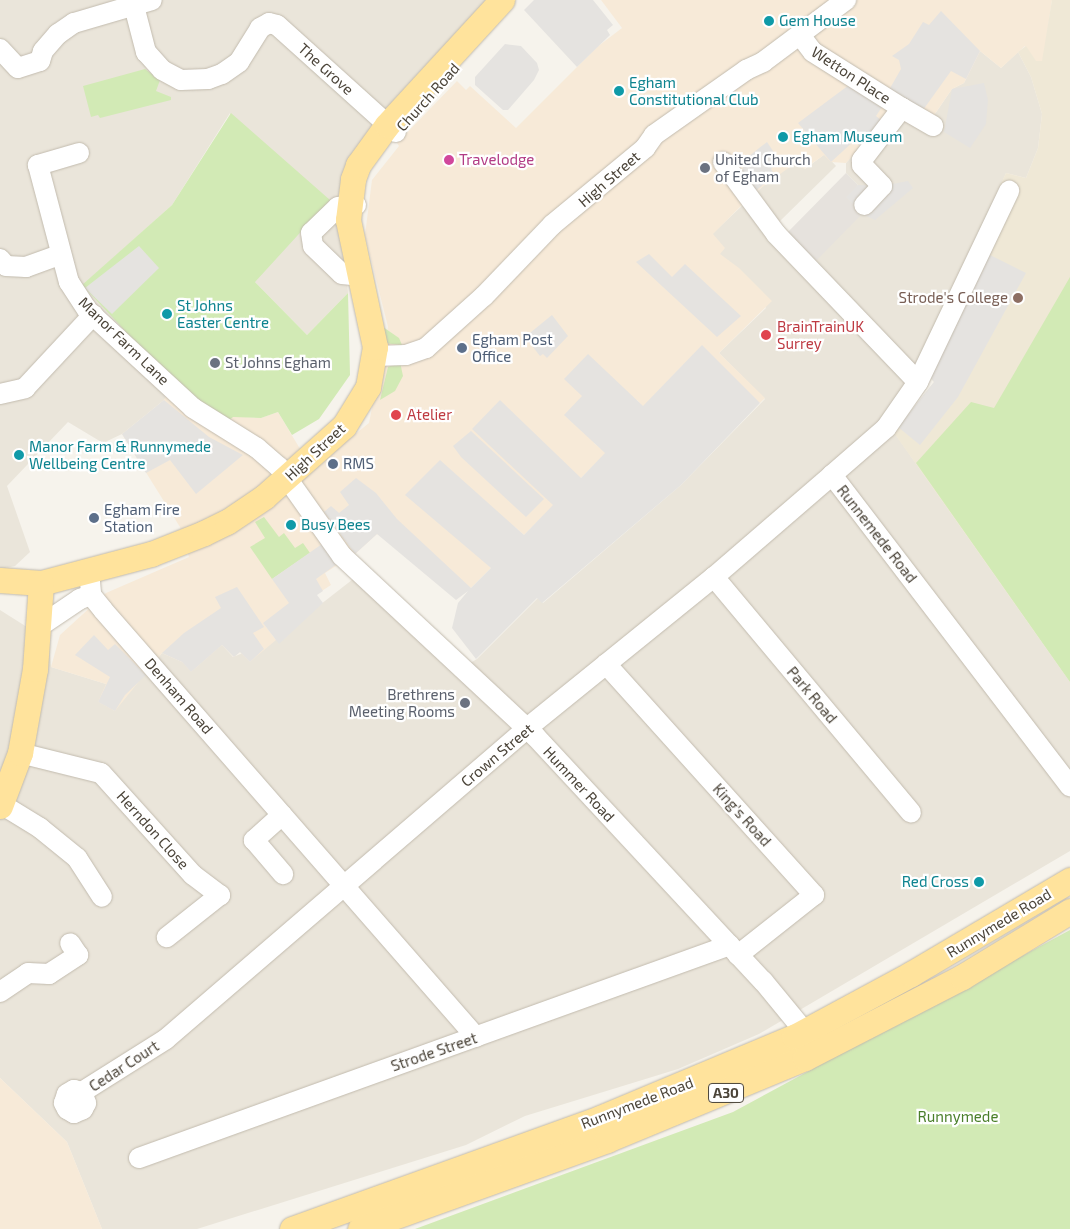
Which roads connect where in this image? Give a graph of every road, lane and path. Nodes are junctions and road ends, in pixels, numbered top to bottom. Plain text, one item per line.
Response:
1 (502, 0) edge
2 (517, 0) edge
3 (846, 0) edge
4 (143, 3) edge
5 (800, 34) junction
6 (0, 49) edge
7 (902, 108) junction
8 (933, 126) dead end
9 (392, 129) junction
10 (79, 153) dead end
11 (723, 162) dead end
12 (1008, 191) dead end
13 (352, 205) junction
14 (864, 205) dead end
15 (61, 254) junction
16 (0, 259) edge
17 (360, 276) junction
18 (93, 315) junction
19 (374, 356) junction
20 (918, 382) junction
21 (0, 394) edge
22 (832, 475) junction
23 (286, 479) junction
24 (89, 570) junction
25 (714, 577) junction
26 (0, 580) edge
27 (40, 583) junction
28 (91, 595) junction
29 (40, 626) junction
30 (606, 664) junction
31 (526, 730) junction
32 (20, 753) junction
33 (1070, 786) edge
34 (0, 805) edge
35 (911, 813) dead end
36 (282, 816) junction
37 (283, 874) dead end
38 (1070, 880) edge
39 (344, 885) junction
40 (102, 897) dead end
41 (1070, 912) edge
42 (167, 937) dead end
43 (70, 943) dead end
44 (734, 950) junction
45 (0, 992) edge
46 (804, 1031) junction
47 (476, 1037) junction
48 (166, 1039) joint
49 (82, 1092) dead end
50 (139, 1158) dead end
51 (292, 1229) edge
52 (360, 1229) edge

1 - 9 main road, Church Road
2 - 9 main road, Church Road
3 - 5 street, High Street
4 - 6 street
4 - 9 street, The Grove
5 - 7 street, Wetton Place
5 - 19 street, High Street
7 - 8 street
7 - 14 street, Wetton Place
9 - 13 main road, Church Road
10 - 15 street, Manor Farm Lane
11 - 20 street
12 - 20 street, Runnemede Road
13 - 17 main road, Church Road
13 - 17 street
15 - 16 street
15 - 18 street, Manor Farm Lane
17 - 19 main road, Church Road
18 - 21 street
18 - 23 street, Manor Farm Lane
19 - 23 main road, High Street
20 - 22 street, Runnemede Road
22 - 25 street, Crown Street
22 - 33 street, Runnemede Road
23 - 24 main road, High Street
23 - 31 street, Hummer Road
24 - 27 main road, High Street
24 - 28 street
25 - 30 street, Crown Street
25 - 35 street, Park Road
26 - 27 main road, High Street
27 - 29 main road
28 - 29 street
28 - 36 street, Denham Road
29 - 32 main road
30 - 31 street, Crown Street
30 - 44 street, King's Road
31 - 39 street, Crown Street
31 - 44 street, Hummer Road
32 - 34 main road
32 - 42 street, Herndon Close
34 - 40 street
36 - 37 street
36 - 39 street, Denham Road
38 - 46 main road, Runnymede Road / A30
39 - 47 street, Denham Road
39 - 48 street, Crown Street
41 - 52 main road, Runnymede Road / A30
43 - 45 street
44 - 46 street, Hummer Road
44 - 47 street, Strode Street
46 - 51 main road, Runnymede Road / A30
47 - 50 street, Strode Street
48 - 49 street, Cedar Court

